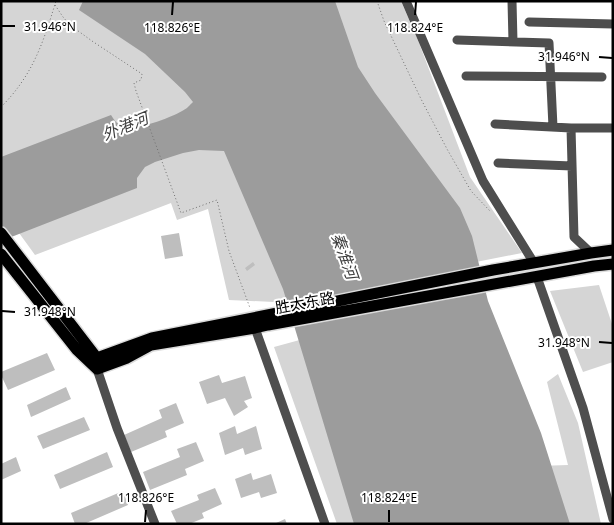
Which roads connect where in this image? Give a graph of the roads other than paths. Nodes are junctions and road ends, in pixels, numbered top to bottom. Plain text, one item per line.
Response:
1 (406, 1) edge
2 (512, 1) edge
3 (529, 22) dead end
4 (613, 24) edge
5 (458, 40) dead end
6 (512, 42) junction
7 (466, 76) dead end
8 (551, 76) junction
9 (602, 77) dead end
10 (495, 124) dead end
11 (553, 127) junction
12 (571, 128) junction
13 (613, 128) edge
14 (498, 163) dead end
15 (572, 166) junction
16 (1, 233) edge
17 (613, 250) edge
18 (591, 253) junction
19 (1, 254) edge
20 (534, 263) junction
21 (613, 264) edge
22 (537, 277) junction
23 (260, 321) junction
24 (97, 364) junction
25 (613, 519) edge
26 (155, 524) edge
27 (325, 524) edge

1 - 20 street
2 - 6 street
3 - 4 street
5 - 6 street
6 - 8 street
7 - 8 street
8 - 9 street
8 - 11 street
10 - 11 street
11 - 12 street
12 - 13 street
12 - 15 street
14 - 15 street
15 - 18 street
16 - 24 main road
17 - 18 main road, 胜太东路
18 - 20 main road, 胜太东路
19 - 24 main road
20 - 23 main road, 胜太东路
21 - 22 main road, 胜太东路
22 - 23 main road, 胜太东路
22 - 25 street
23 - 24 main road, 胜太东路
23 - 27 street
24 - 26 street

